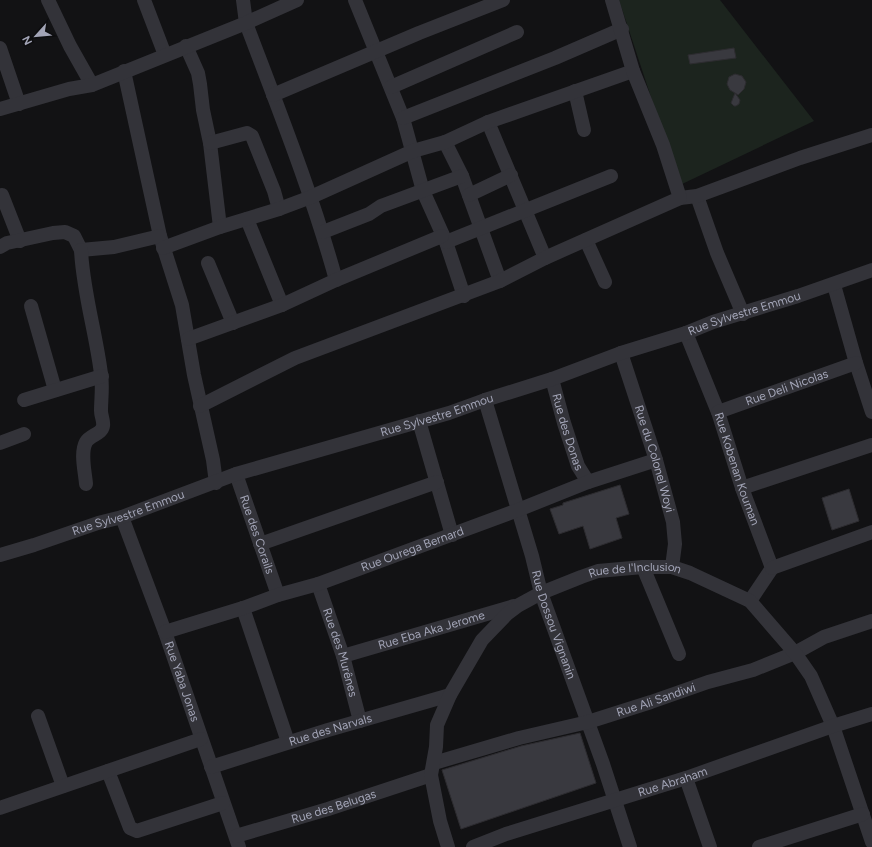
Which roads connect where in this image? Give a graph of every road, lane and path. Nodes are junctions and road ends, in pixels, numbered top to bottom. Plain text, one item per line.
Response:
1 (48, 0) edge
2 (144, 0) edge
3 (243, 0) edge
4 (296, 0) edge
5 (355, 0) edge
6 (503, 0) edge
7 (612, 0) edge
8 (246, 23) junction
9 (622, 29) junction
10 (517, 32) dead end
11 (186, 46) junction
12 (0, 48) edge
13 (376, 52) junction
14 (165, 55) junction
15 (124, 71) junction
16 (633, 71) junction
17 (92, 85) junction
18 (391, 87) junction
19 (574, 91) junction
20 (273, 95) junction
21 (19, 104) junction
22 (0, 109) edge
23 (403, 118) junction
24 (488, 122) junction
25 (584, 130) dead end
26 (872, 135) edge
27 (445, 142) junction
28 (210, 143) junction
29 (413, 151) junction
30 (510, 175) junction
31 (462, 176) junction
32 (611, 176) dead end
33 (423, 190) junction
34 (2, 195) dead end
35 (469, 195) junction
36 (311, 196) junction
37 (697, 196) junction
38 (680, 198) junction
39 (278, 209) junction
40 (526, 211) junction
41 (247, 219) junction
42 (220, 227) junction
43 (480, 228) junction
44 (323, 232) junction
45 (444, 239) junction
46 (586, 240) junction
47 (20, 241) junction
48 (162, 242) junction
49 (0, 246) edge
50 (81, 250) junction
51 (545, 258) junction
52 (208, 263) dead end
53 (872, 270) edge
54 (336, 280) junction
55 (500, 281) junction
56 (605, 282) dead end
57 (834, 284) junction
58 (464, 296) junction
59 (282, 305) junction
60 (31, 306) dead end
61 (743, 314) junction
62 (233, 323) junction
63 (686, 333) junction
64 (188, 340) junction
65 (621, 353) junction
66 (856, 363) junction
67 (102, 376) junction
68 (552, 379) junction
69 (54, 390) junction
70 (24, 400) dead end
71 (485, 400) junction
72 (200, 406) junction
73 (718, 412) junction
74 (872, 412) edge
75 (419, 421) junction
76 (24, 434) dead end
77 (0, 443) edge
78 (872, 445) edge
79 (656, 460) junction
80 (236, 474) junction
81 (437, 482) junction
82 (588, 482) junction
83 (216, 483) junction
84 (86, 484) dead end
85 (742, 488) junction
86 (518, 510) junction
87 (122, 517) junction
88 (872, 532) edge
89 (452, 535) junction
90 (260, 544) junction
91 (0, 555) edge
92 (643, 567) junction
93 (672, 567) junction
94 (772, 568) junction
95 (318, 584) junction
96 (542, 593) junction
97 (278, 595) junction
98 (750, 601) junction
99 (519, 605) junction
100 (244, 608) junction
101 (872, 621) edge
102 (165, 632) junction
103 (795, 653) junction
104 (679, 654) dead end
105 (343, 656) junction
106 (450, 695) junction
107 (872, 714) edge
108 (38, 716) dead end
109 (360, 721) junction
110 (588, 722) junction
111 (833, 726) junction
112 (202, 739) junction
113 (288, 742) junction
114 (211, 767) junction
115 (433, 769) junction
116 (108, 771) junction
117 (686, 778) junction
118 (63, 786) junction
119 (616, 801) junction
120 (223, 803) junction
121 (0, 808) edge
122 (863, 814) junction
123 (508, 841) edge
124 (238, 842) edge
125 (872, 842) edge
126 (448, 847) edge
127 (473, 847) edge
128 (630, 847) edge
129 (710, 847) edge
130 (759, 847) edge

1 - 17 street
2 - 14 street
3 - 8 street
4 - 8 street
5 - 13 street
6 - 13 street
7 - 9 street
8 - 11 street
8 - 20 street
9 - 16 street
9 - 23 street
10 - 18 street
11 - 14 street
11 - 28 street
12 - 21 street
13 - 18 street
13 - 20 street
14 - 15 street
15 - 17 street
15 - 48 street
16 - 19 street
16 - 38 street
17 - 21 street
18 - 23 street
19 - 24 street
19 - 25 street
20 - 36 street
21 - 22 street
23 - 29 street
24 - 27 street
24 - 30 street
26 - 37 street
27 - 29 street
27 - 31 street
28 - 39 street
28 - 42 street
29 - 33 street
29 - 36 street
30 - 35 street
30 - 40 street
31 - 33 street
31 - 35 street
32 - 40 street
33 - 44 street
33 - 45 street
34 - 47 street
35 - 43 street
36 - 39 street
36 - 44 street
37 - 38 street
37 - 61 street
38 - 46 street
39 - 41 street
40 - 43 street
40 - 51 street
41 - 42 street
41 - 59 street
42 - 48 street
43 - 45 street
43 - 55 street
44 - 54 street
45 - 54 street
45 - 58 street
46 - 51 street
46 - 56 street
47 - 49 street
47 - 50 street
48 - 50 street
48 - 64 street
50 - 67 street
51 - 55 street
52 - 62 street
53 - 57 street, Rue Sylvestre Emmou
54 - 59 street
55 - 58 street
57 - 61 street, Rue Sylvestre Emmou
57 - 66 street
58 - 72 street
59 - 62 street
60 - 69 street
61 - 63 street, Rue Sylvestre Emmou
62 - 64 street
63 - 65 street, Rue Sylvestre Emmou
63 - 73 street, Rue Kobenan Kouman
64 - 72 street
65 - 68 street, Rue Sylvestre Emmou
65 - 79 street, Rue du Colonel Woyi
66 - 73 street, Rue Deli Nicolas
66 - 74 street
67 - 69 street
67 - 84 street
68 - 71 street, Rue Sylvestre Emmou
68 - 82 street, Rue des Donas
69 - 70 street
71 - 75 street, Rue Sylvestre Emmou
71 - 86 street, Rue Dossou Vignanin
72 - 83 street
73 - 85 street, Rue Kobenan Kouman
75 - 80 street, Rue Sylvestre Emmou
75 - 81 street
76 - 77 street
78 - 85 street
79 - 82 street, Rue Ourega Bernard
79 - 93 street, Rue du Colonel Woyi
80 - 83 street, Rue Sylvestre Emmou
80 - 90 street, Rue des Corails
81 - 89 street
81 - 90 street
82 - 86 street, Rue Ourega Bernard
83 - 87 street, Rue Sylvestre Emmou
85 - 94 street, Rue Kobenan Kouman
86 - 89 street, Rue Ourega Bernard
86 - 96 street, Rue Dossou Vignanin
87 - 91 street, Rue Sylvestre Emmou
87 - 102 street, Rue Yaba Jonas
88 - 94 street
89 - 95 street, Rue Ourega Bernard
90 - 97 street, Rue des Corails
92 - 93 street, Rue de l'Inclusion
92 - 96 street, Rue de l'Inclusion
92 - 104 street
93 - 98 street, Rue de l'Inclusion
94 - 98 street
95 - 97 street, Rue Ourega Bernard
95 - 105 street, Rue des Murênes
96 - 99 street, Rue de l'Inclusion
96 - 110 street, Rue Dossou Vignanin
97 - 100 street, Rue Ourega Bernard
98 - 103 street, Rue de l'Inclusion
99 - 105 street, Rue Eba Aka Jerome
99 - 106 street, Rue de l'Inclusion
100 - 102 street, Rue Ourega Bernard
100 - 113 street
101 - 103 street, Rue Ali Sandiwi
102 - 112 street, Rue Yaba Jonas
103 - 110 street, Rue Ali Sandiwi
103 - 111 street, Rue de l'Inclusion
105 - 109 street, Rue des Murênes
106 - 109 street, Rue des Narvals
106 - 115 street, Rue de l'Inclusion
107 - 111 street, Rue Abraham
108 - 118 street
109 - 113 street, Rue des Narvals
110 - 115 street, Rue Ali Sandiwi
110 - 119 street, Rue Dossou Vignanin
111 - 117 street, Rue Abraham
111 - 122 street, Rue de l'Inclusion
112 - 114 street, Rue Yaba Jonas
112 - 116 street
113 - 114 street, Rue des Narvals
114 - 120 street, Rue Yaba Jonas
115 - 124 street, Rue des Belugas
115 - 126 street, Rue de l'Inclusion
116 - 118 street
116 - 120 street
117 - 119 street, Rue Abraham
117 - 129 street
118 - 121 street
119 - 123 street, Rue Abraham
119 - 128 street, Rue Dossou Vignanin
120 - 124 street, Rue Yaba Jonas
122 - 125 street, Rue de l'Inclusion
122 - 130 street
123 - 127 street, Rue Abraham

